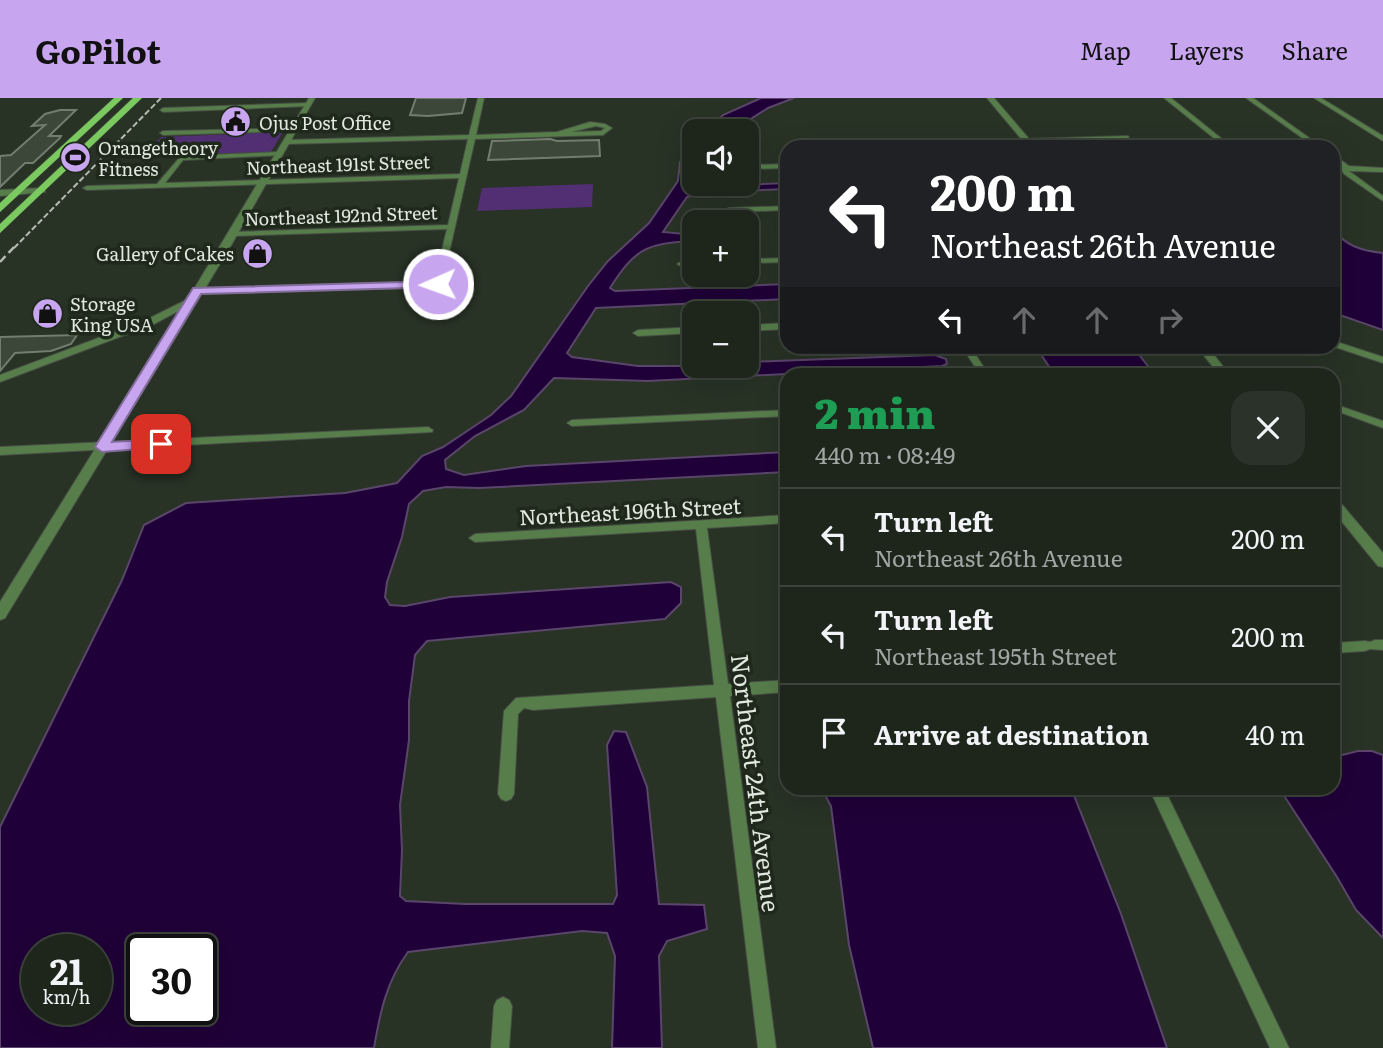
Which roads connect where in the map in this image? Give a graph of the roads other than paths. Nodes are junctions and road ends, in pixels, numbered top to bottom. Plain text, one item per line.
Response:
1 (119, 98) edge
2 (130, 98) edge
3 (138, 98) edge
4 (481, 98) edge
5 (990, 98) edge
6 (1167, 98) edge
7 (1249, 98) edge
8 (1317, 98) edge
9 (310, 102) edge
10 (163, 110) dead end
11 (111, 122) junction
12 (294, 129) junction
13 (163, 133) dead end
14 (560, 133) junction
15 (472, 136) junction
16 (1126, 137) dead end
17 (1383, 139) edge
18 (1027, 140) edge
19 (1085, 140) edge
20 (1220, 140) edge
21 (1309, 140) edge
22 (286, 142) junction
23 (279, 154) junction
24 (1340, 163) edge
25 (780, 166) edge
26 (759, 167) edge
27 (1340, 168) edge
28 (1346, 169) junction
29 (1383, 170) edge
30 (463, 176) junction
31 (262, 183) junction
32 (159, 186) junction
33 (88, 188) dead end
34 (20, 190) junction
35 (42, 190) junction
36 (0, 191) edge
37 (1383, 199) edge
38 (780, 208) edge
39 (0, 209) edge
40 (749, 210) edge
41 (451, 227) junction
42 (0, 230) edge
43 (232, 234) junction
44 (780, 260) edge
45 (759, 261) edge
46 (195, 295) junction
47 (780, 327) edge
48 (759, 328) edge
49 (682, 330) edge
50 (638, 332) dead end
51 (1340, 346) edge
52 (1207, 354) edge
53 (1383, 360) edge
54 (1219, 368) edge
55 (0, 379) edge
56 (1340, 409) edge
57 (780, 413) edge
58 (572, 424) dead end
59 (1383, 425) edge
60 (428, 430) dead end
61 (102, 447) junction
62 (0, 451) edge
63 (1340, 511) edge
64 (780, 520) edge
65 (701, 525) junction
66 (475, 538) dead end
67 (1383, 562) edge
68 (0, 614) edge
69 (1374, 645) edge
70 (1340, 648) edge
71 (780, 687) edge
72 (722, 691) junction
73 (506, 794) dead end
74 (1160, 795) edge
75 (503, 1006) dead end
76 (500, 1048) edge
77 (767, 1048) edge
78 (1280, 1048) edge

1 - 34 main road
2 - 11 main road
3 - 11 main road
4 - 15 street
5 - 18 street
6 - 20 street
7 - 21 street
8 - 17 street
9 - 10 street
9 - 12 street
11 - 35 main road
12 - 13 street
12 - 22 street
14 - 14 street
14 - 15 street
15 - 22 street
15 - 30 street
16 - 19 street
22 - 23 street
23 - 31 street
23 - 32 street
24 - 28 street
25 - 26 street
27 - 28 street
28 - 29 street
28 - 37 street
30 - 31 street, Northeast 191st Street
30 - 41 street
31 - 32 street, Northeast 191st Street
31 - 43 street
32 - 33 street, Northeast 191st Street
34 - 35 street
34 - 36 street
34 - 39 main road
35 - 42 main road
38 - 40 street
41 - 43 street, Northeast 192nd Street
41 - 46 street
43 - 46 street
44 - 45 street
46 - 55 street
46 - 61 street
47 - 48 street
49 - 50 street
51 - 53 street
52 - 54 street
56 - 59 street
57 - 58 street
60 - 61 street
61 - 62 street
61 - 68 street
63 - 67 street
64 - 65 street, Northeast 196th Street
65 - 66 street, Northeast 196th Street
65 - 72 street, Northeast 24th Avenue
69 - 70 street
71 - 72 street
72 - 73 street
72 - 77 street, Northeast 24th Avenue
74 - 78 street
75 - 76 street

